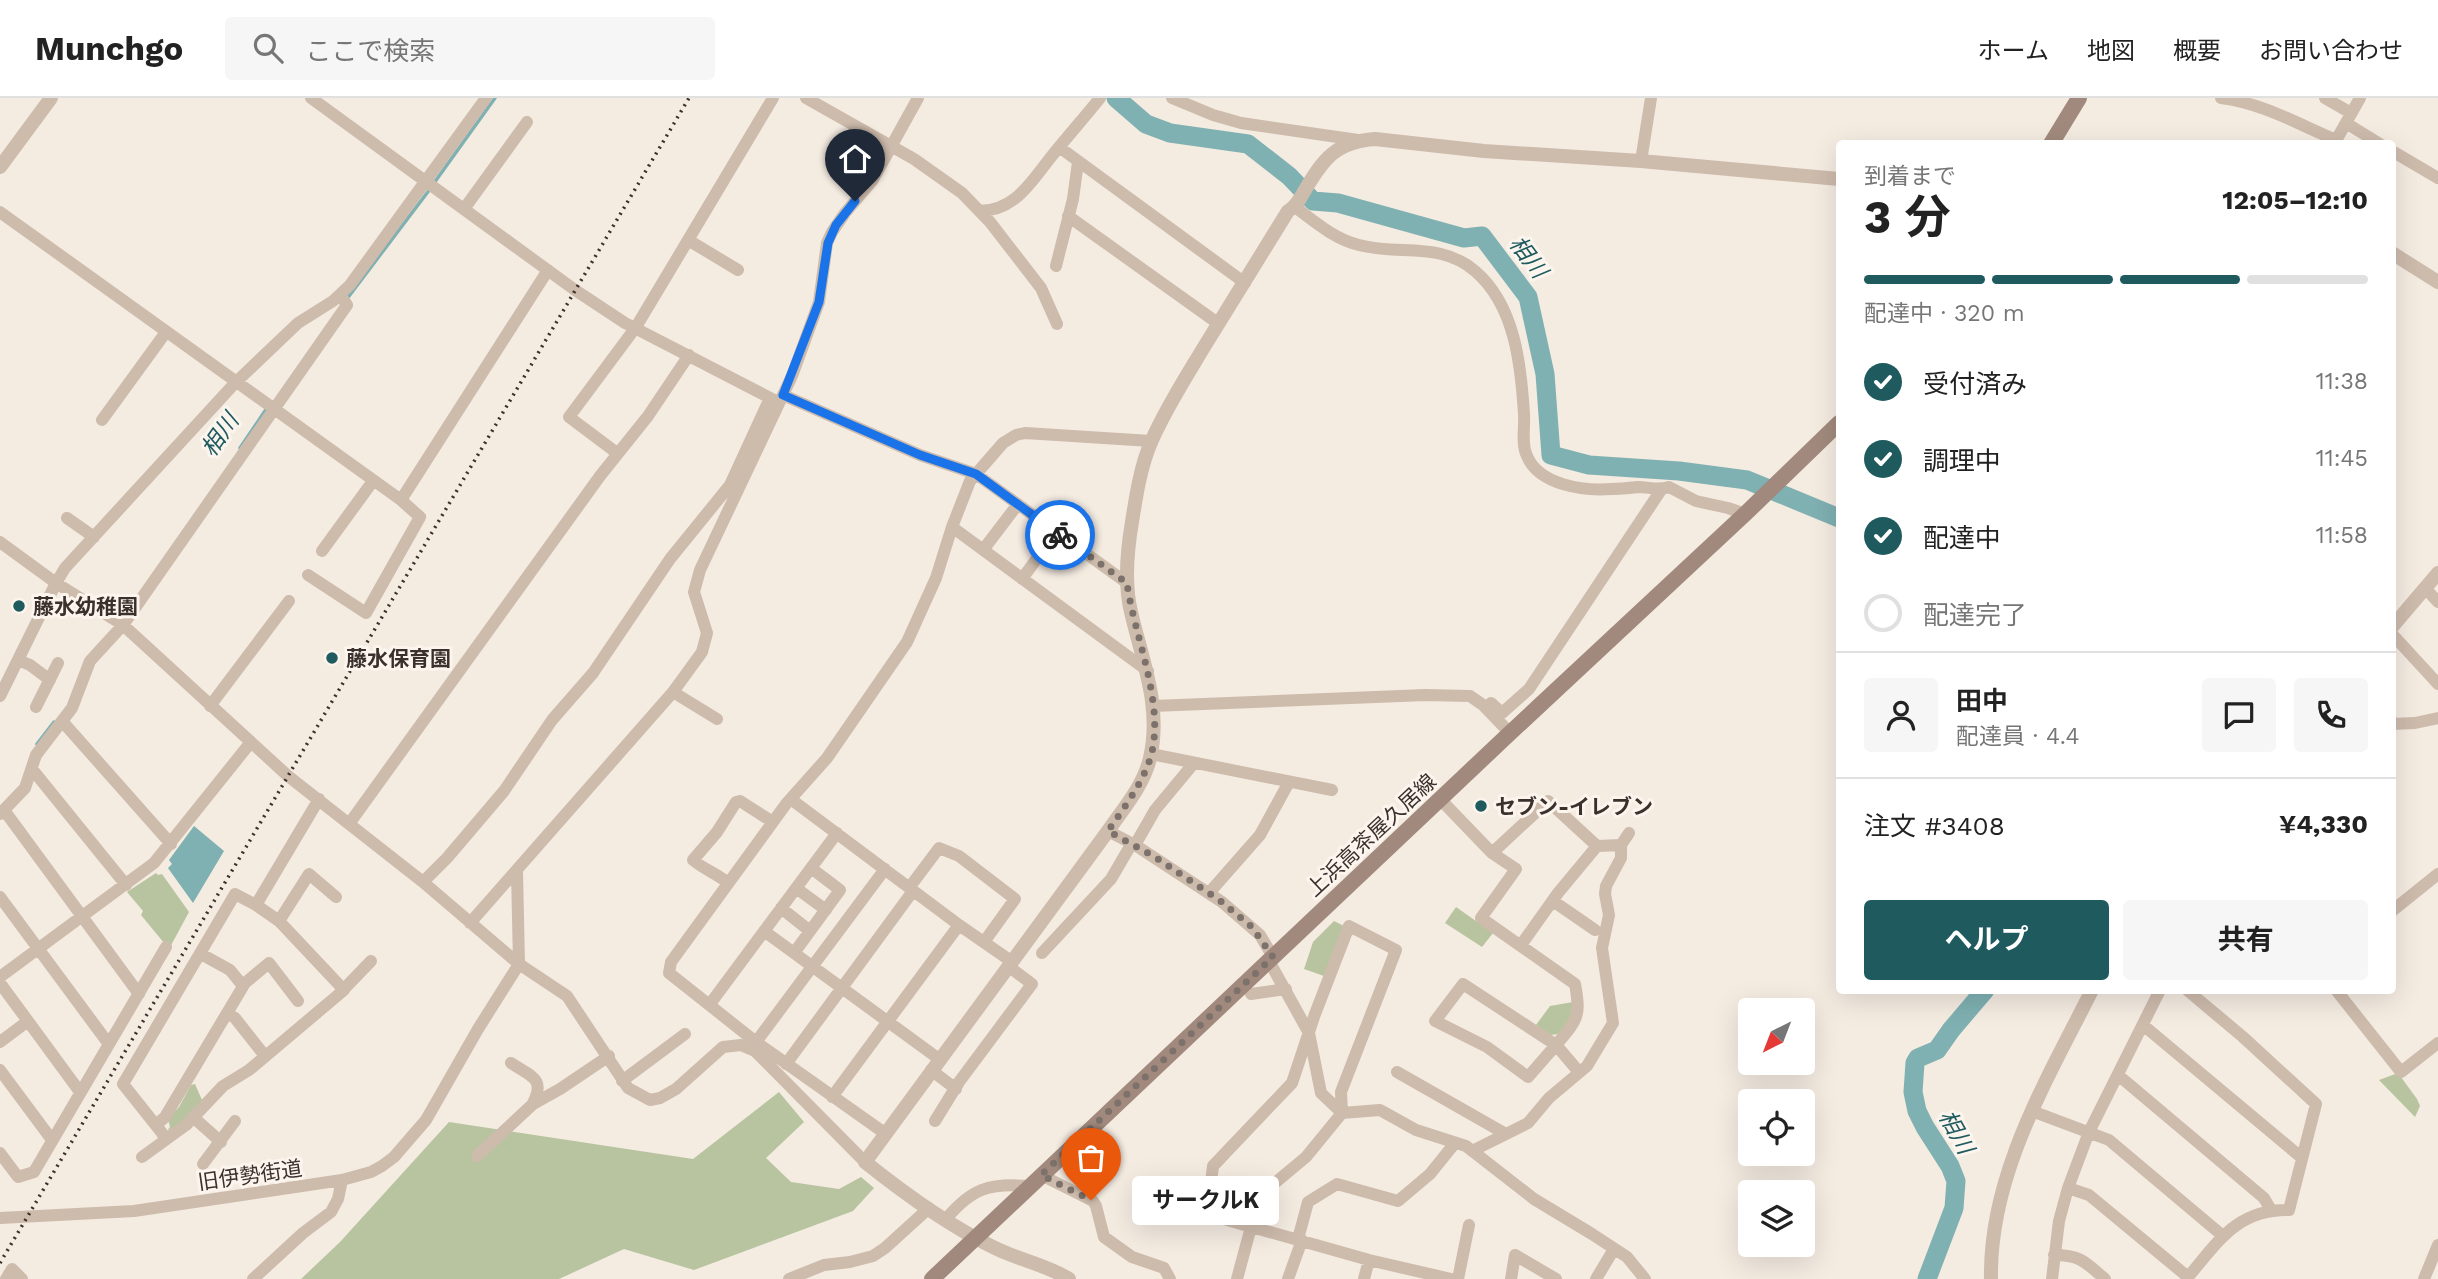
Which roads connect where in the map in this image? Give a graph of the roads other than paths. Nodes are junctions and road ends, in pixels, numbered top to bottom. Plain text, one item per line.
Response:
1 (51, 98) edge
2 (311, 98) edge
3 (486, 98) edge
4 (772, 98) edge
5 (806, 98) edge
6 (918, 98) edge
7 (1100, 98) edge
8 (1172, 98) edge
9 (1651, 98) edge
10 (2079, 98) edge
11 (2221, 98) edge
12 (2325, 98) edge
13 (2360, 98) edge
14 (2348, 118) junction
15 (527, 122) dead end
16 (1362, 140) junction
17 (2053, 140) edge
18 (2331, 140) edge
19 (2336, 140) edge
20 (2375, 140) edge
21 (891, 146) junction
22 (1059, 147) junction
23 (2396, 153) edge
24 (1641, 161) junction
25 (1078, 162) junction
26 (0, 167) edge
27 (2438, 178) edge
28 (1836, 179) edge
29 (430, 185) junction
30 (1296, 205) junction
31 (464, 209) junction
32 (979, 211) junction
33 (0, 212) edge
34 (1068, 216) junction
35 (688, 240) junction
36 (2396, 256) edge
37 (1056, 266) dead end
38 (548, 270) junction
39 (738, 270) dead end
40 (1245, 282) junction
41 (2438, 282) edge
42 (343, 299) junction
43 (1057, 324) dead end
44 (1219, 324) junction
45 (636, 327) junction
46 (166, 332) junction
47 (689, 355) junction
48 (235, 383) junction
49 (777, 399) junction
50 (270, 406) junction
51 (102, 420) dead end
52 (1836, 426) edge
53 (1151, 441) junction
54 (617, 453) junction
55 (976, 474) junction
56 (373, 481) junction
57 (1661, 490) junction
58 (401, 500) junction
59 (1018, 504) junction
60 (1745, 514) junction
61 (67, 517) dead end
62 (951, 527) junction
63 (1056, 532) junction
64 (94, 537) junction
65 (0, 542) edge
66 (983, 550) junction
67 (321, 551) dead end
68 (2438, 573) edge
69 (308, 575) dead end
70 (1022, 579) junction
71 (56, 583) junction
72 (1127, 583) junction
73 (2425, 588) junction
74 (289, 601) dead end
75 (2438, 602) edge
76 (2396, 622) edge
77 (119, 623) junction
78 (2396, 638) edge
79 (18, 660) junction
80 (58, 663) dead end
81 (1148, 671) junction
82 (50, 680) junction
83 (2438, 684) edge
84 (673, 692) junction
85 (0, 696) edge
86 (1470, 696) junction
87 (210, 706) junction
88 (1153, 706) junction
89 (36, 707) dead end
90 (2438, 718) edge
91 (717, 719) dead end
92 (62, 721) junction
93 (2396, 724) edge
94 (1510, 733) junction
95 (251, 743) junction
96 (1151, 754) junction
97 (1194, 763) junction
98 (32, 769) junction
99 (1289, 782) junction
100 (1332, 790) dead end
101 (319, 799) junction
102 (1440, 799) junction
103 (792, 800) junction
104 (2, 812) edge
105 (773, 822) junction
106 (349, 824) junction
107 (1108, 831) junction
108 (837, 833) junction
109 (1629, 833) dead end
110 (171, 844) junction
111 (1133, 844) junction
112 (1620, 845) junction
113 (1597, 846) junction
114 (1492, 853) junction
115 (811, 868) junction
116 (885, 869) junction
117 (517, 871) junction
118 (2438, 874) edge
119 (423, 883) junction
120 (728, 883) junction
121 (126, 884) junction
122 (796, 888) junction
123 (911, 889) junction
124 (1209, 893) junction
125 (0, 897) edge
126 (336, 897) dead end
127 (1553, 901) junction
128 (2396, 903) edge
129 (256, 905) junction
130 (781, 908) junction
131 (826, 910) junction
132 (82, 917) junction
133 (279, 921) junction
134 (470, 923) junction
135 (959, 925) junction
136 (810, 930) junction
137 (1595, 930) dead end
138 (764, 931) junction
139 (984, 942) junction
140 (1521, 945) junction
141 (166, 947) dead end
142 (38, 949) junction
143 (794, 953) junction
144 (1042, 953) dead end
145 (201, 954) junction
146 (1271, 959) junction
147 (371, 961) dead end
148 (1009, 963) junction
149 (519, 964) junction
150 (812, 966) junction
151 (0, 977) edge
152 (0, 983) edge
153 (243, 986) junction
154 (841, 987) junction
155 (344, 989) junction
156 (1286, 989) junction
157 (139, 994) junction
158 (1251, 994) dead end
159 (2090, 994) edge
160 (2158, 994) edge
161 (2192, 994) edge
162 (2339, 994) edge
163 (298, 1001) dead end
164 (710, 1004) junction
165 (227, 1013) junction
166 (28, 1021) junction
167 (889, 1022) junction
168 (2143, 1025) junction
169 (1309, 1033) junction
170 (685, 1034) dead end
171 (0, 1042) edge
172 (108, 1043) junction
173 (2438, 1043) edge
174 (1556, 1045) junction
175 (756, 1047) junction
176 (265, 1056) junction
177 (609, 1056) junction
178 (511, 1063) dead end
179 (786, 1064) junction
180 (935, 1064) junction
181 (0, 1070) edge
182 (1397, 1072) dead end
183 (1580, 1072) junction
184 (2118, 1075) junction
185 (622, 1081) junction
186 (957, 1088) junction
187 (80, 1092) junction
188 (832, 1097) junction
189 (531, 1106) junction
190 (2032, 1111) junction
191 (1342, 1113) junction
192 (193, 1117) junction
193 (235, 1121) dead end
194 (935, 1121) dead end
195 (156, 1125) junction
196 (2089, 1132) junction
197 (1504, 1133) junction
198 (886, 1134) junction
199 (52, 1139) junction
200 (165, 1140) junction
201 (221, 1142) junction
202 (1455, 1143) junction
203 (1472, 1151) junction
204 (0, 1153) edge
205 (477, 1156) dead end
206 (142, 1157) dead end
207 (2302, 1157) junction
208 (865, 1163) junction
209 (203, 1164) dead end
210 (342, 1180) junction
211 (1035, 1180) junction
212 (1276, 1182) dead end
213 (2068, 1188) junction
214 (929, 1208) junction
215 (2272, 1209) junction
216 (0, 1218) edge
217 (946, 1219) junction
218 (1469, 1226) dead end
219 (1251, 1227) junction
220 (2224, 1236) junction
221 (974, 1237) junction
222 (1300, 1240) junction
223 (2438, 1245) edge
224 (1614, 1249) junction
225 (2054, 1255) junction
226 (1369, 1260) junction
227 (1413, 1275) edge
228 (1064, 1278) edge
229 (2189, 1278) edge
230 (6, 1279) edge
231 (22, 1279) edge
232 (253, 1279) edge
233 (789, 1279) edge
234 (932, 1279) edge
235 (1170, 1279) edge
236 (1237, 1279) edge
237 (1288, 1279) edge
238 (1364, 1279) edge
239 (1451, 1279) edge
240 (1458, 1279) edge
241 (1511, 1279) edge
242 (1556, 1279) edge
243 (1596, 1279) edge
244 (1645, 1279) edge
245 (1991, 1279) edge
246 (2052, 1279) edge
247 (2105, 1279) edge
248 (2424, 1279) edge

1 - 26 street
2 - 29 street
3 - 29 street
4 - 35 street
5 - 21 street
6 - 21 street
7 - 22 street
8 - 16 street
9 - 24 street
10 - 17 main road
11 - 18 street
12 - 14 street
13 - 14 street
14 - 19 street
14 - 20 street
15 - 31 street
16 - 24 street
16 - 30 street
21 - 32 street
21 - 49 street
22 - 25 street
22 - 32 street
23 - 27 street
24 - 28 street
25 - 34 street
25 - 40 street
29 - 31 street
29 - 42 street
30 - 40 street
30 - 57 street
31 - 38 street
32 - 43 street
33 - 46 street
34 - 37 street
34 - 44 street
35 - 39 street
35 - 45 street
36 - 41 street
38 - 45 street
38 - 58 street
40 - 44 street
42 - 48 street
42 - 50 street
44 - 53 street
45 - 47 street
45 - 54 street
46 - 48 street
46 - 51 street
47 - 49 street
47 - 54 street
48 - 50 street
48 - 64 street
49 - 55 street
49 - 84 street
49 - 119 street
50 - 56 street
50 - 77 street
52 - 60 main road, 上浜高茶屋久居線
53 - 55 street
53 - 72 street
54 - 106 street
55 - 59 street
55 - 62 street
56 - 58 street
56 - 67 street
57 - 60 street
57 - 86 street
58 - 69 street
59 - 63 street
59 - 66 street
60 - 94 main road, 上浜高茶屋久居線
61 - 64 street
62 - 66 street
62 - 103 street
63 - 70 street
63 - 72 street
64 - 71 street
65 - 71 street
66 - 70 street
68 - 73 street
70 - 81 street
71 - 77 street
71 - 79 street
72 - 81 street
73 - 75 street
73 - 76 street
74 - 87 street
77 - 87 street
77 - 92 street
78 - 83 street
79 - 82 street
79 - 85 street
80 - 82 street
81 - 88 street
82 - 89 street
84 - 91 street
84 - 117 street
86 - 88 street
86 - 94 street
87 - 95 street
88 - 96 street
90 - 93 street
92 - 98 street
92 - 110 street
94 - 102 main road, 上浜高茶屋久居線
95 - 101 street
95 - 110 street
96 - 97 street
96 - 107 street
97 - 99 street
97 - 111 street
98 - 104 street
98 - 121 street
99 - 100 street
99 - 124 street
101 - 106 street
101 - 129 street
102 - 114 street
102 - 146 main road, 上浜高茶屋久居線
103 - 105 street
103 - 108 street
104 - 132 street
105 - 120 street
105 - 120 street
106 - 119 street
107 - 111 street
107 - 148 street
108 - 115 street
108 - 116 street
109 - 112 street
110 - 121 street
111 - 124 street
111 - 144 street
112 - 113 street
112 - 183 street
113 - 114 street
113 - 127 street
114 - 140 street
115 - 122 street
115 - 131 street
116 - 123 street
116 - 150 street
117 - 134 street
117 - 149 street
118 - 128 street
119 - 134 street
120 - 164 street
121 - 132 street
122 - 130 street
122 - 131 street
123 - 135 street
123 - 139 street
123 - 154 street
124 - 146 street
125 - 142 street
126 - 133 street
127 - 137 street
127 - 140 street
129 - 133 street
129 - 145 street
130 - 136 street
130 - 138 street
131 - 136 street
132 - 142 street
132 - 157 street
133 - 155 street
134 - 149 street
135 - 139 street
135 - 167 street
136 - 143 street
138 - 143 street
138 - 164 street
139 - 148 street
140 - 174 street
141 - 157 street
142 - 151 street
142 - 172 street
143 - 150 street
145 - 153 street
145 - 195 street
146 - 156 street
146 - 211 main road, 上浜高茶屋久居線
147 - 155 street
148 - 180 street
148 - 186 street
149 - 177 street
149 - 210 street, 旧伊勢街道
150 - 154 street
150 - 175 street
152 - 166 street
153 - 163 street
153 - 165 street
154 - 167 street
154 - 179 street
155 - 176 street
156 - 158 street
156 - 169 street
157 - 172 street
159 - 190 street
160 - 168 street
161 - 207 street
162 - 173 street
164 - 175 street
165 - 176 street
165 - 195 street
166 - 171 street
166 - 187 street
167 - 180 street
167 - 188 street
168 - 184 street
168 - 207 street
169 - 191 street
169 - 191 street
169 - 219 street
170 - 185 street
172 - 187 street
174 - 174 street
174 - 183 street
175 - 179 street
175 - 185 street
175 - 208 street
176 - 192 street
177 - 185 street
177 - 189 street
178 - 189 street
179 - 188 street
180 - 186 street
180 - 198 street
181 - 199 street
182 - 197 street
183 - 197 street
184 - 196 street
184 - 215 street
186 - 194 street
187 - 199 street
188 - 198 street
189 - 205 street
190 - 196 street
190 - 245 street
191 - 202 street
191 - 212 street
192 - 200 street
192 - 201 street
193 - 201 street
195 - 200 street
196 - 213 street
196 - 220 street
197 - 203 street
198 - 208 street
199 - 204 street
200 - 206 street
201 - 209 street
202 - 203 street
202 - 222 street
203 - 224 street
207 - 215 street
208 - 214 street
210 - 216 street, 旧伊勢街道
210 - 232 street
211 - 217 street
211 - 221 main road, 上浜高茶屋久居線
211 - 235 street
213 - 225 street
213 - 229 street
214 - 217 street
214 - 233 street
215 - 220 street
217 - 221 street
218 - 240 street
219 - 222 street
219 - 236 street
220 - 229 street
221 - 228 street
221 - 234 main road, 上浜高茶屋久居線
222 - 226 street
222 - 237 street
223 - 248 street
224 - 243 street
224 - 244 street
225 - 246 street
225 - 247 street
226 - 227 street
226 - 238 street
227 - 239 street
230 - 231 street
241 - 242 street

